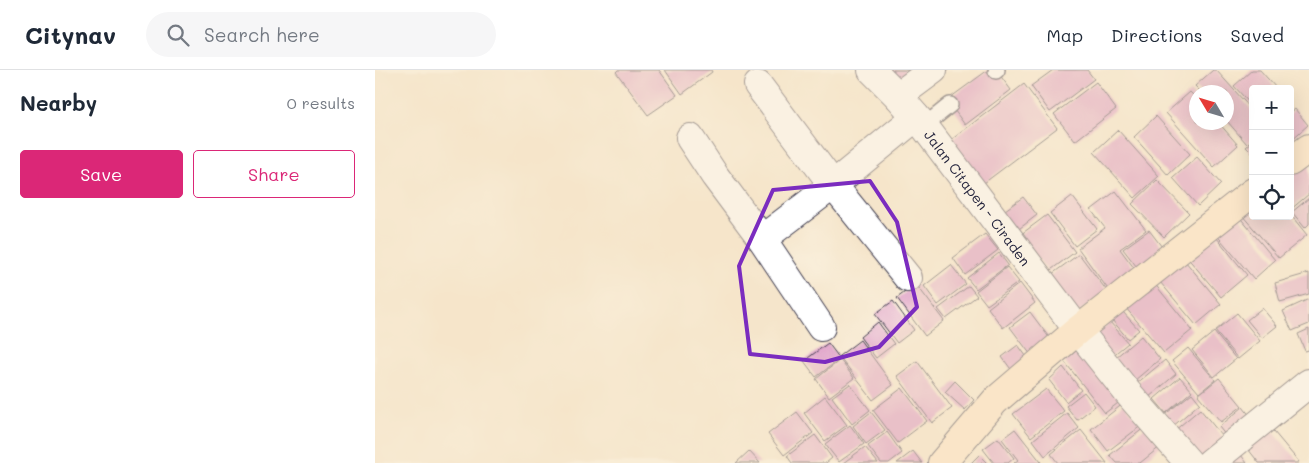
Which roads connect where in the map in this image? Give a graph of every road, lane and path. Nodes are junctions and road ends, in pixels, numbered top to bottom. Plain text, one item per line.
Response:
1 (872, 70) edge
2 (933, 70) edge
3 (758, 85) dead end
4 (899, 96) junction
5 (950, 105) dead end
6 (920, 121) junction
7 (690, 138) dead end
8 (1309, 148) edge
9 (1294, 159) edge
10 (833, 185) junction
11 (1249, 195) edge
12 (762, 239) junction
13 (908, 278) dead end
14 (821, 326) dead end
15 (1078, 330) junction
16 (1309, 383) edge
17 (942, 463) edge
18 (1189, 463) edge
19 (1210, 463) edge

1 - 4 street, Jalan Citapen - Ciraden
2 - 4 street
3 - 10 street
4 - 6 street, Jalan Citapen - Ciraden
5 - 6 lane
6 - 10 street
6 - 15 street, Jalan Citapen - Ciraden
7 - 12 street
8 - 9 street
10 - 12 street
10 - 13 street
11 - 15 street
12 - 14 street
15 - 17 street
15 - 18 street, Jalan Citapen - Ciraden
16 - 19 street

